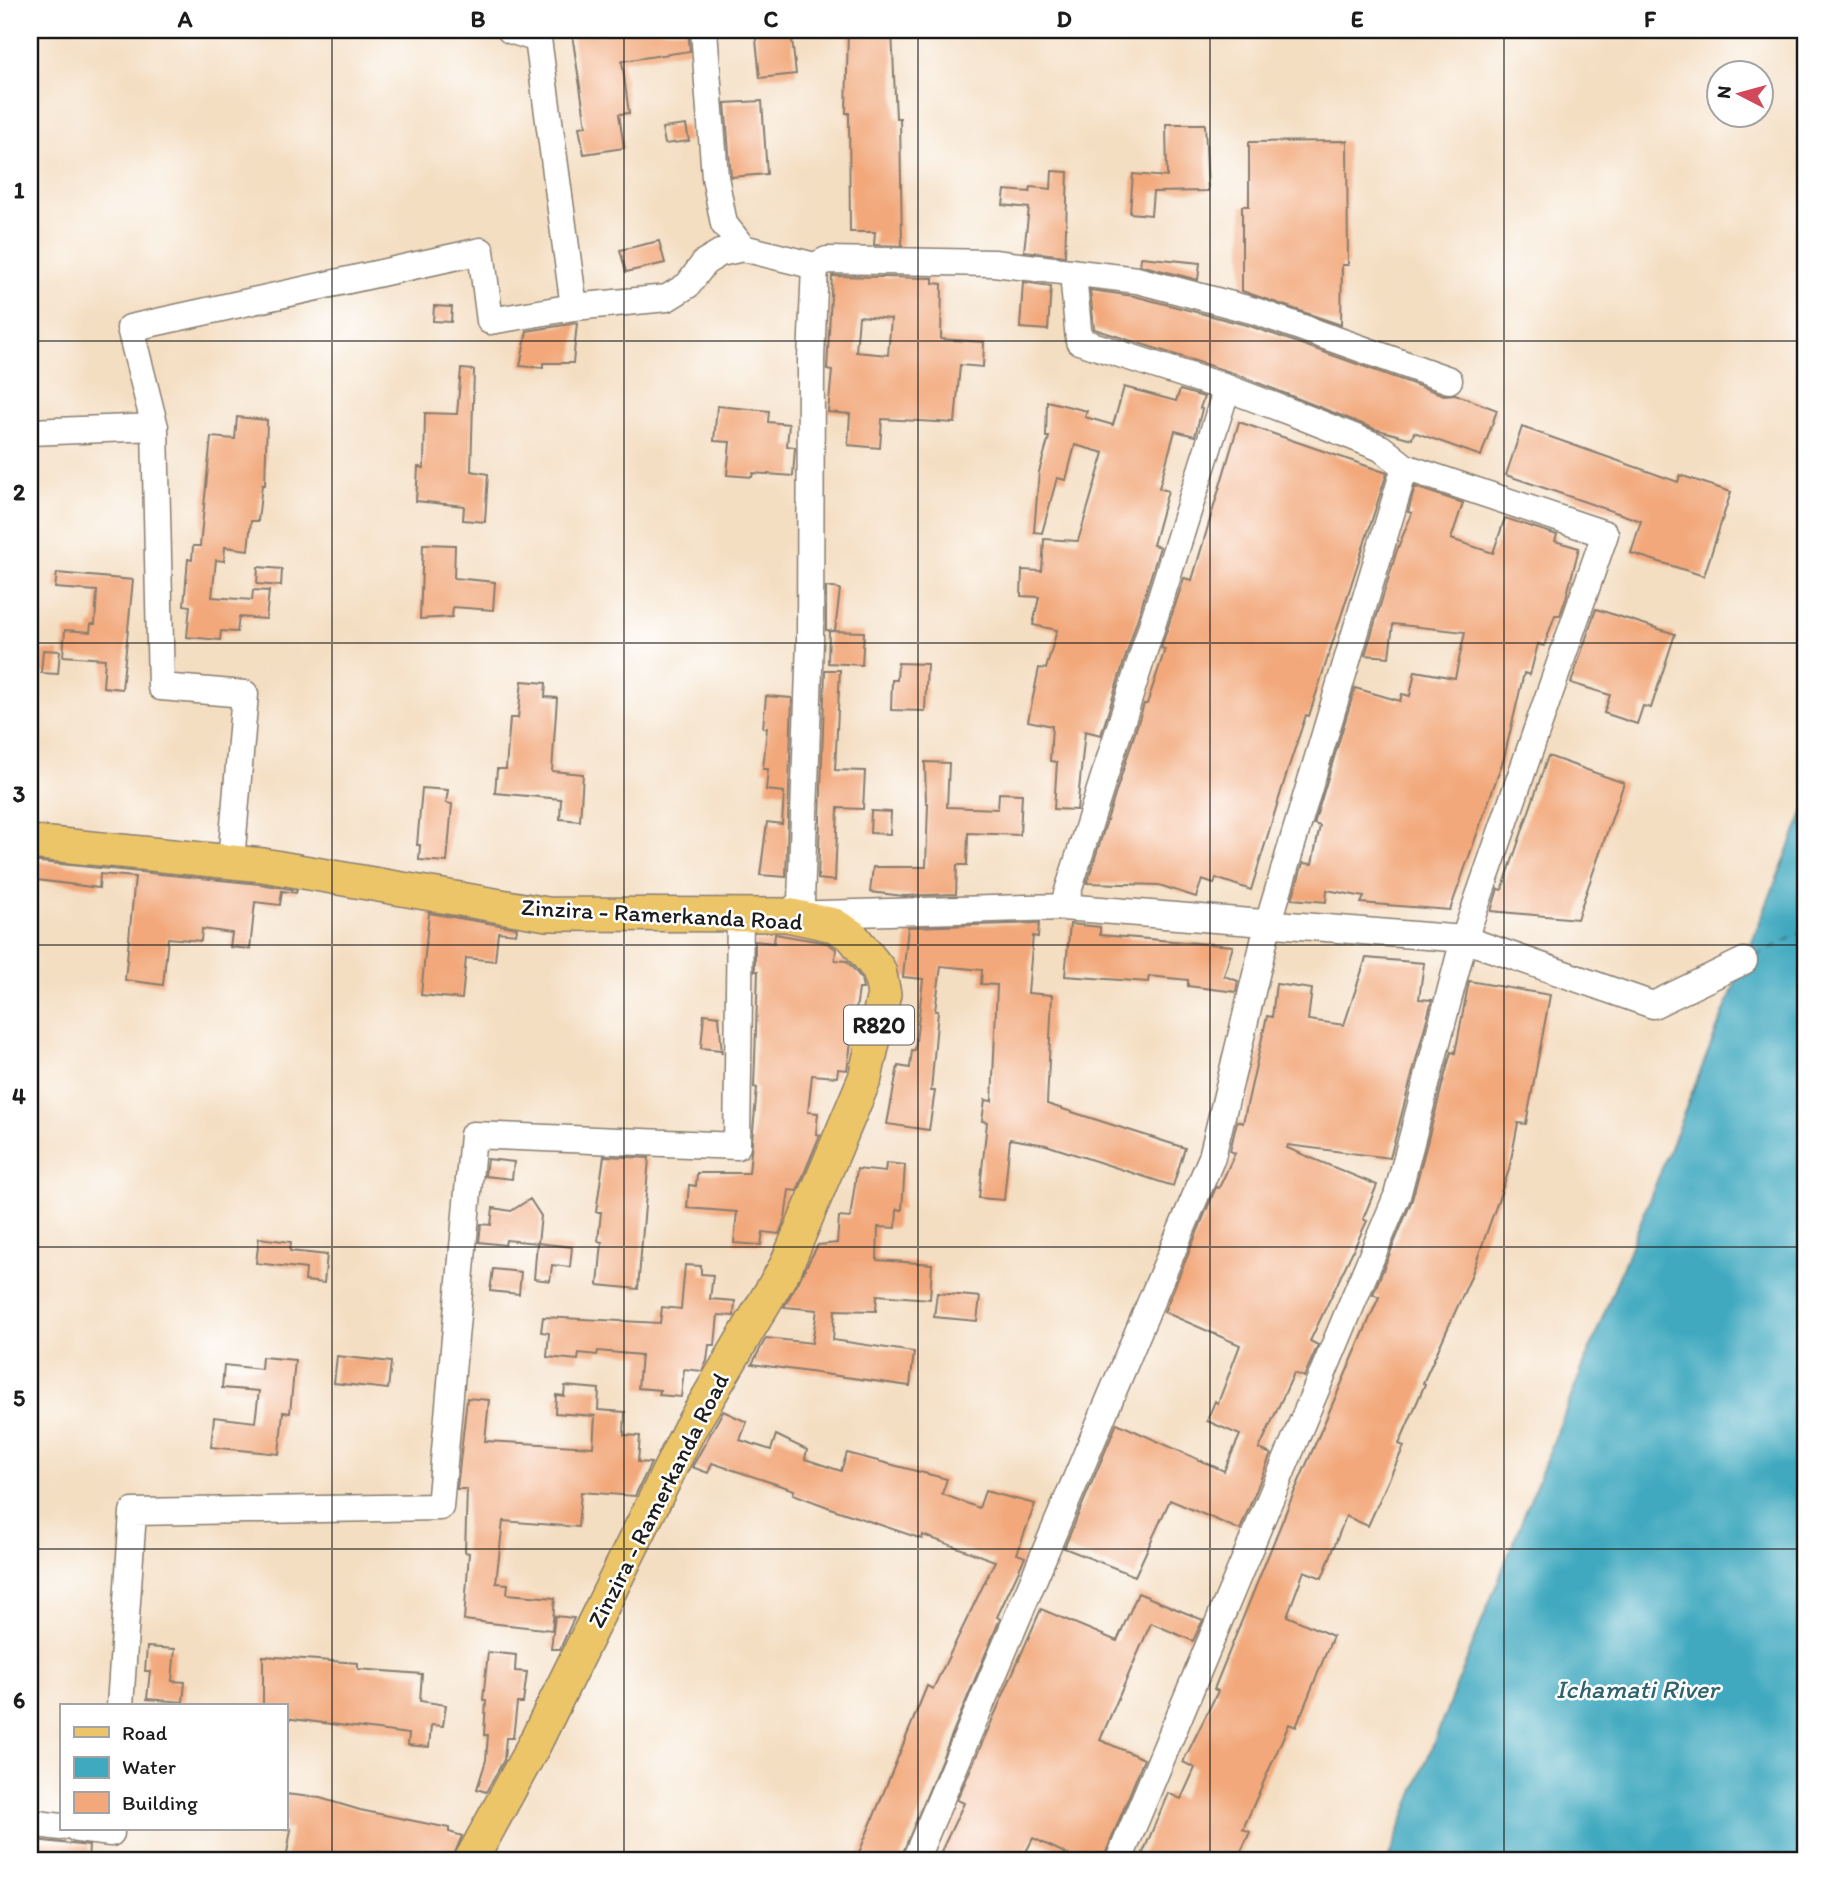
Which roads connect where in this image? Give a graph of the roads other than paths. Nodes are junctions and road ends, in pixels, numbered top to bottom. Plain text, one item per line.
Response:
1 (510, 30) edge
2 (704, 30) edge
3 (743, 248) junction
4 (815, 266) junction
5 (1073, 272) junction
6 (574, 307) junction
7 (1448, 380) dead end
8 (1227, 388) junction
9 (155, 427) junction
10 (30, 432) edge
11 (1405, 467) junction
12 (30, 842) edge
13 (231, 862) junction
14 (1063, 907) junction
15 (787, 915) junction
16 (740, 916) junction
17 (1269, 921) junction
18 (1464, 939) junction
19 (1744, 961) dead end
20 (120, 1704) edge
21 (30, 1823) edge
22 (60, 1827) edge
23 (85, 1830) edge
24 (111, 1830) edge
25 (471, 1860) edge
26 (915, 1860) edge
27 (1119, 1860) edge

1 - 6 street
2 - 3 street
3 - 4 street
3 - 6 street
4 - 5 street
4 - 15 street
5 - 7 street
5 - 8 street
6 - 9 street
8 - 11 street
8 - 14 street
9 - 10 street
9 - 13 street
11 - 17 street
11 - 18 street
12 - 13 main road, Zinzira - Ramerkanda Road / R820
13 - 16 main road, Zinzira - Ramerkanda Road / R820
14 - 15 street
14 - 17 street
15 - 16 main road, Zinzira - Ramerkanda Road / R820
15 - 25 main road, Zinzira - Ramerkanda Road / R820
16 - 20 street
17 - 18 street
17 - 26 street
18 - 19 street
18 - 27 street
21 - 22 street
23 - 24 street

